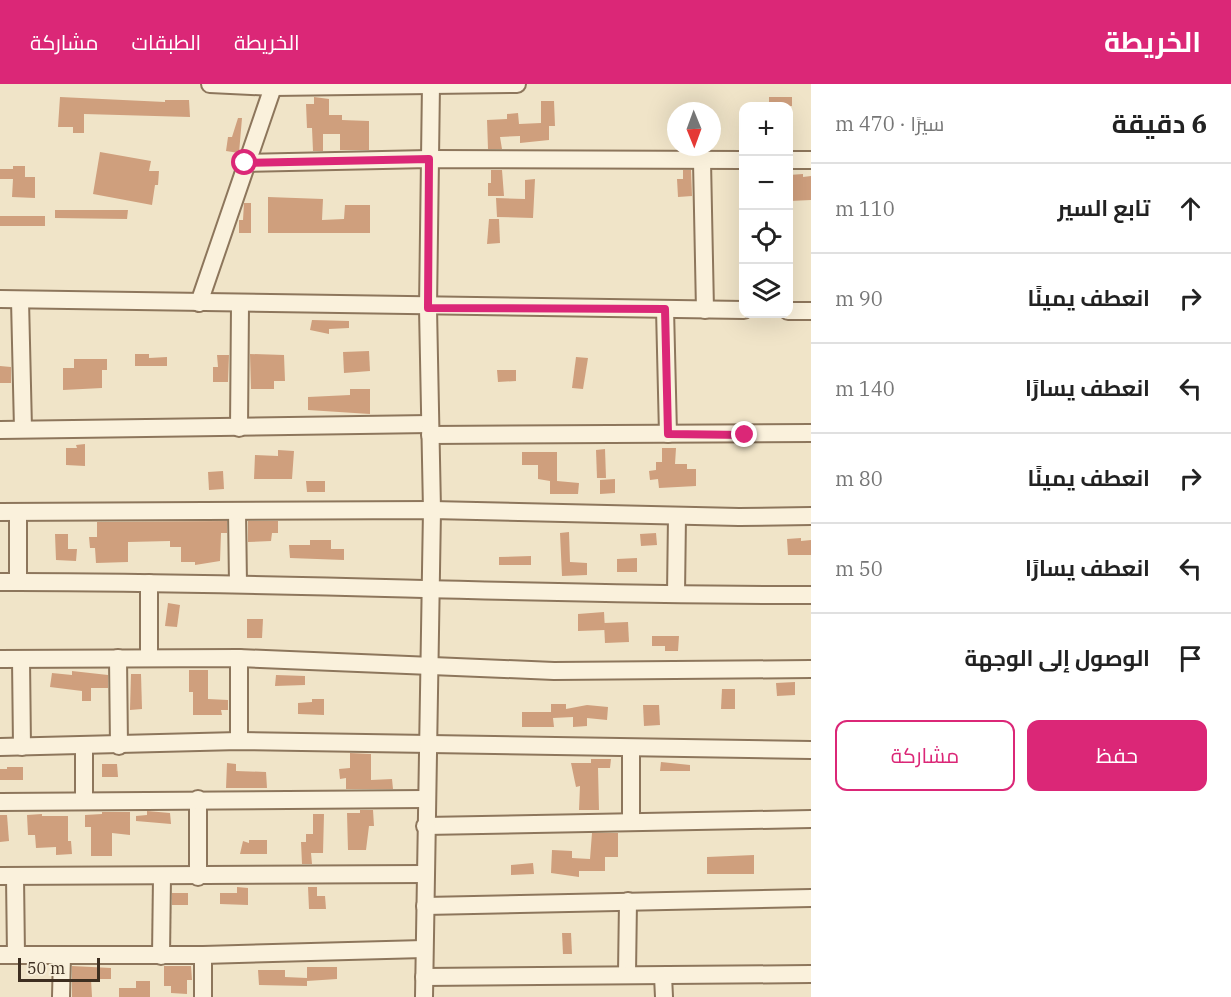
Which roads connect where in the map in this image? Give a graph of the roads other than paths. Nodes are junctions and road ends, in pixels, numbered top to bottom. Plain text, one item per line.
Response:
1 (210, 84) edge
2 (517, 84) edge
3 (431, 85) edge
4 (273, 87) junction
5 (429, 159) junction
6 (739, 160) edge
7 (793, 160) edge
8 (811, 160) edge
9 (702, 161) junction
10 (245, 163) junction
11 (0, 299) edge
12 (20, 300) junction
13 (199, 303) junction
14 (240, 305) junction
15 (428, 308) junction
16 (665, 309) junction
17 (705, 310) junction
18 (739, 310) edge
19 (793, 311) edge
20 (811, 312) edge
21 (239, 428) junction
22 (23, 429) junction
23 (430, 429) junction
24 (0, 430) edge
25 (811, 433) edge
26 (668, 434) junction
27 (432, 510) junction
28 (237, 511) junction
29 (0, 512) edge
30 (18, 512) junction
31 (677, 516) junction
32 (811, 516) edge
33 (0, 582) edge
34 (18, 582) junction
35 (149, 583) junction
36 (238, 584) junction
37 (430, 590) junction
38 (676, 594) junction
39 (811, 595) edge
40 (149, 657) junction
41 (118, 658) junction
42 (239, 658) junction
43 (0, 659) edge
44 (21, 659) junction
45 (429, 666) junction
46 (811, 669) edge
47 (239, 741) junction
48 (426, 745) junction
49 (119, 746) junction
50 (0, 747) edge
51 (22, 747) junction
52 (84, 747) junction
53 (631, 749) junction
54 (811, 750) edge
55 (198, 799) junction
56 (425, 799) junction
57 (84, 800) junction
58 (0, 802) edge
59 (811, 819) edge
60 (631, 820) junction
61 (425, 826) junction
62 (424, 874) junction
63 (8, 876) edge
64 (162, 877) junction
65 (198, 877) junction
66 (811, 898) edge
67 (628, 901) junction
68 (425, 906) junction
69 (424, 949) junction
70 (8, 955) edge
71 (62, 955) junction
72 (161, 956) junction
73 (203, 956) junction
74 (627, 974) junction
75 (811, 974) edge
76 (663, 976) junction
77 (424, 977) junction
78 (61, 997) edge
79 (203, 997) edge
80 (424, 997) edge
81 (664, 997) edge

1 - 4 street
2 - 3 street
3 - 4 street
3 - 5 street
4 - 10 street
5 - 9 street
5 - 10 street
5 - 15 street
6 - 9 street
7 - 8 street
9 - 17 street
10 - 13 street
11 - 12 street
12 - 13 street
12 - 22 street
13 - 14 street
14 - 15 street
14 - 21 street
15 - 16 street
15 - 23 street
16 - 17 street
16 - 26 street
17 - 18 street
19 - 20 street
21 - 22 street
21 - 23 street
22 - 24 street
23 - 26 street
23 - 27 street
25 - 26 street
27 - 28 street
27 - 31 street
27 - 37 street
28 - 30 street
28 - 36 street
29 - 30 street
30 - 34 street
31 - 32 street
31 - 38 street
33 - 34 street
34 - 35 street
35 - 36 street
35 - 40 street
36 - 37 street
37 - 38 street
37 - 45 street
38 - 39 street
40 - 41 street
40 - 42 street
41 - 44 street
41 - 49 street
42 - 45 street
42 - 47 street
43 - 44 street
44 - 51 street
45 - 46 street
45 - 48 street
47 - 48 street
47 - 49 street
48 - 53 street
48 - 56 street
49 - 52 street
50 - 51 street
51 - 52 street
52 - 57 street
53 - 54 street
53 - 60 street
55 - 56 street
55 - 57 street
55 - 65 street
56 - 61 street
57 - 58 street
59 - 60 street
60 - 61 street
61 - 62 street
62 - 65 street
62 - 68 street
63 - 64 street
63 - 70 street
64 - 65 street
64 - 72 street
66 - 67 street
67 - 68 street
67 - 74 street
68 - 69 street
69 - 73 street
69 - 77 street
70 - 71 street
71 - 72 street
71 - 78 street
72 - 73 street
73 - 79 street
74 - 76 street
74 - 77 street
75 - 76 street
76 - 81 street
77 - 80 street

